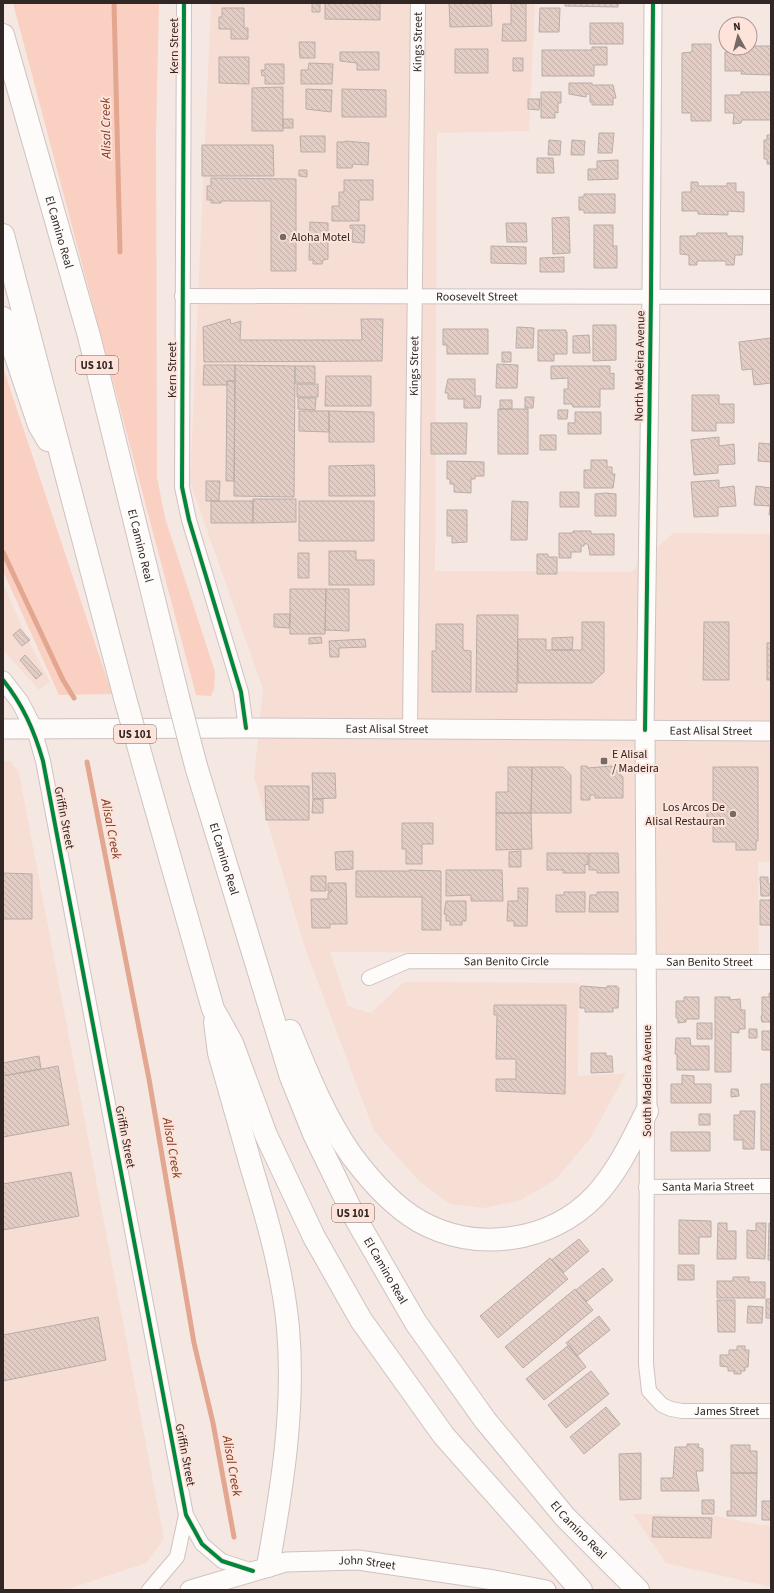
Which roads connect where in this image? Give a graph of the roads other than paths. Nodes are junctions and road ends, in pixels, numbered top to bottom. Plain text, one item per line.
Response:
1 (184, 3) edge
2 (418, 3) edge
3 (653, 3) edge
4 (3, 35) edge
5 (3, 235) edge
6 (182, 296) junction
7 (415, 296) junction
8 (652, 297) junction
9 (771, 297) edge
10 (3, 318) edge
11 (66, 471) junction
12 (3, 680) edge
13 (246, 728) junction
14 (3, 729) edge
15 (410, 729) junction
16 (34, 730) junction
17 (645, 730) junction
18 (771, 731) edge
19 (647, 962) junction
20 (771, 962) edge
21 (369, 978) dead end
22 (263, 988) junction
23 (214, 1009) junction
24 (647, 1111) junction
25 (771, 1186) edge
26 (646, 1187) junction
27 (682, 1411) joint
28 (771, 1411) edge
29 (186, 1515) junction
30 (261, 1569) junction
31 (149, 1590) edge
32 (190, 1590) edge
33 (546, 1590) edge
34 (581, 1590) edge
35 (638, 1590) edge

1 - 6 street, Kern Street
2 - 7 street, Kings Street
3 - 8 street, North Madeira Avenue
4 - 22 highway, El Camino Real / US 101, bridge
5 - 11 highway, US 101
6 - 7 street, Roosevelt Street
6 - 13 street, Kern Street
7 - 8 street, Roosevelt Street
7 - 15 street, Kings Street
8 - 9 street, Roosevelt Street
8 - 17 street, North Madeira Avenue
10 - 11 highway
11 - 23 highway, US 101, bridge
12 - 16 street, Griffin Street
13 - 15 main road, East Alisal Street
13 - 16 main road, East Alisal Street
14 - 16 main road, East Alisal Street
15 - 17 main road, East Alisal Street
16 - 29 street, Griffin Street
17 - 18 main road, East Alisal Street
17 - 19 main road, South Madeira Avenue
19 - 20 street, San Benito Street
19 - 21 street, San Benito Circle
19 - 24 main road, South Madeira Avenue
22 - 24 highway
22 - 35 highway, El Camino Real / US 101
23 - 30 highway
23 - 34 highway, US 101
24 - 26 street, South Madeira Avenue
25 - 26 street, Santa Maria Street
26 - 27 street, South Madeira Avenue
27 - 28 street, James Street
29 - 30 street, Griffin Street
29 - 31 street, Griffin Street
30 - 32 main road, John Street
30 - 33 main road, John Street

